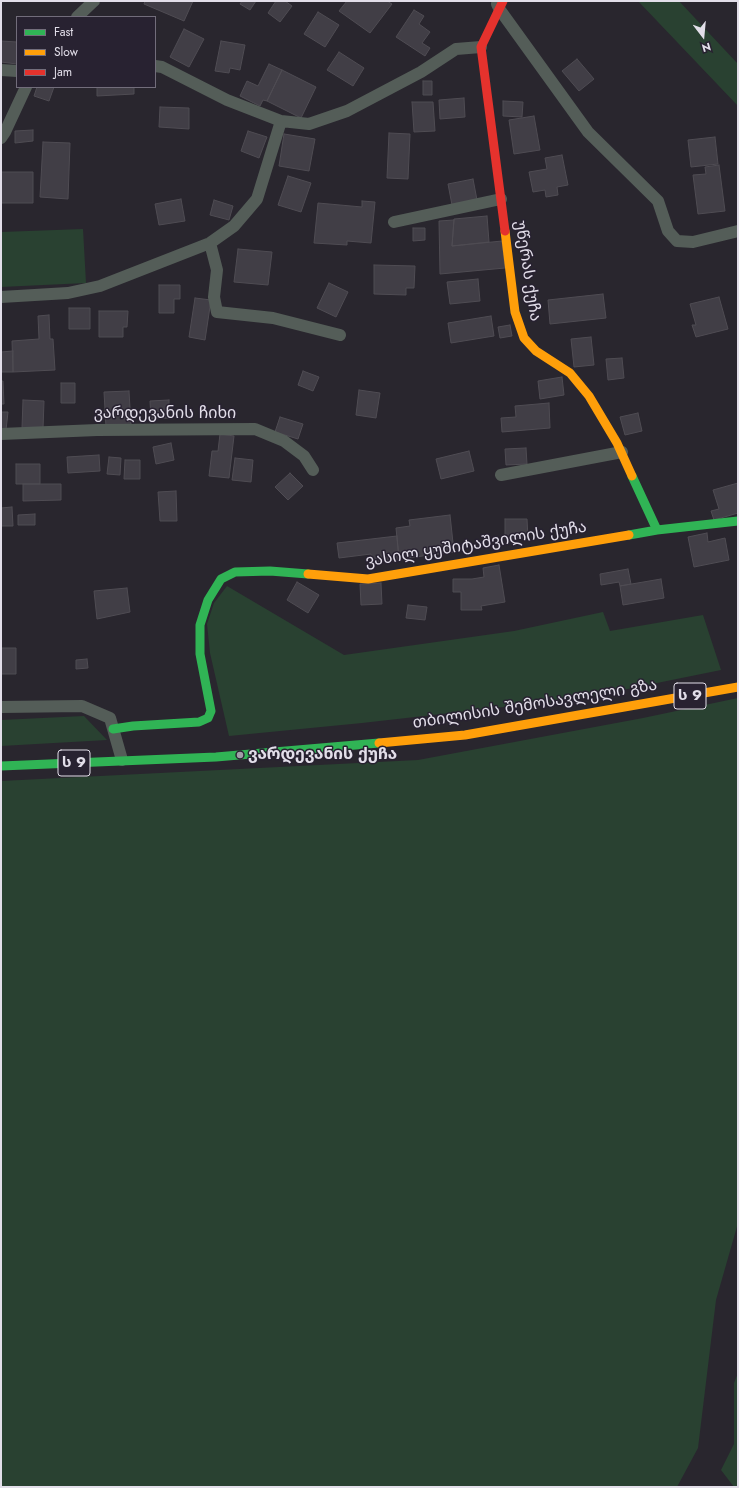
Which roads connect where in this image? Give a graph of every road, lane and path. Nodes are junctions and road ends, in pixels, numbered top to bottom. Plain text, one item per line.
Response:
1 (94, 1) edge
2 (499, 4) edge
3 (78, 16) edge
4 (481, 47) junction
5 (156, 66) edge
6 (1, 70) edge
7 (16, 71) edge
8 (26, 88) edge
9 (281, 121) junction
10 (1, 138) edge
11 (501, 199) junction
12 (394, 222) dead end
13 (738, 231) edge
14 (210, 243) junction
15 (1, 297) edge
16 (340, 335) dead end
17 (1, 434) edge
18 (622, 452) junction
19 (313, 470) dead end
20 (501, 475) dead end
21 (738, 521) edge
22 (657, 530) junction
23 (738, 687) edge
24 (1, 707) edge
25 (113, 729) junction
26 (122, 760) junction
27 (1, 766) edge

1 - 3 street
2 - 4 main road
2 - 13 street
4 - 9 street
4 - 11 main road, უწერას ქუჩა
5 - 9 street
6 - 7 street
8 - 10 street
9 - 14 street
11 - 12 street
11 - 18 main road, უწერას ქუჩა
14 - 15 street
14 - 16 street
17 - 19 street, ვარდევანის ჩიხი
18 - 20 street
18 - 22 main road, უწერას ქუჩა
21 - 22 main road, ვასილ ყუშიტაშვილის ქუჩა
22 - 25 main road, ვასილ ყუშიტაშვილის ქუჩა
23 - 26 main road, თბილისის შემოსავლელი გზა / ს 9
24 - 25 street
25 - 26 street
26 - 27 main road, თბილისის შემოსავლელი გზა / ს 9

